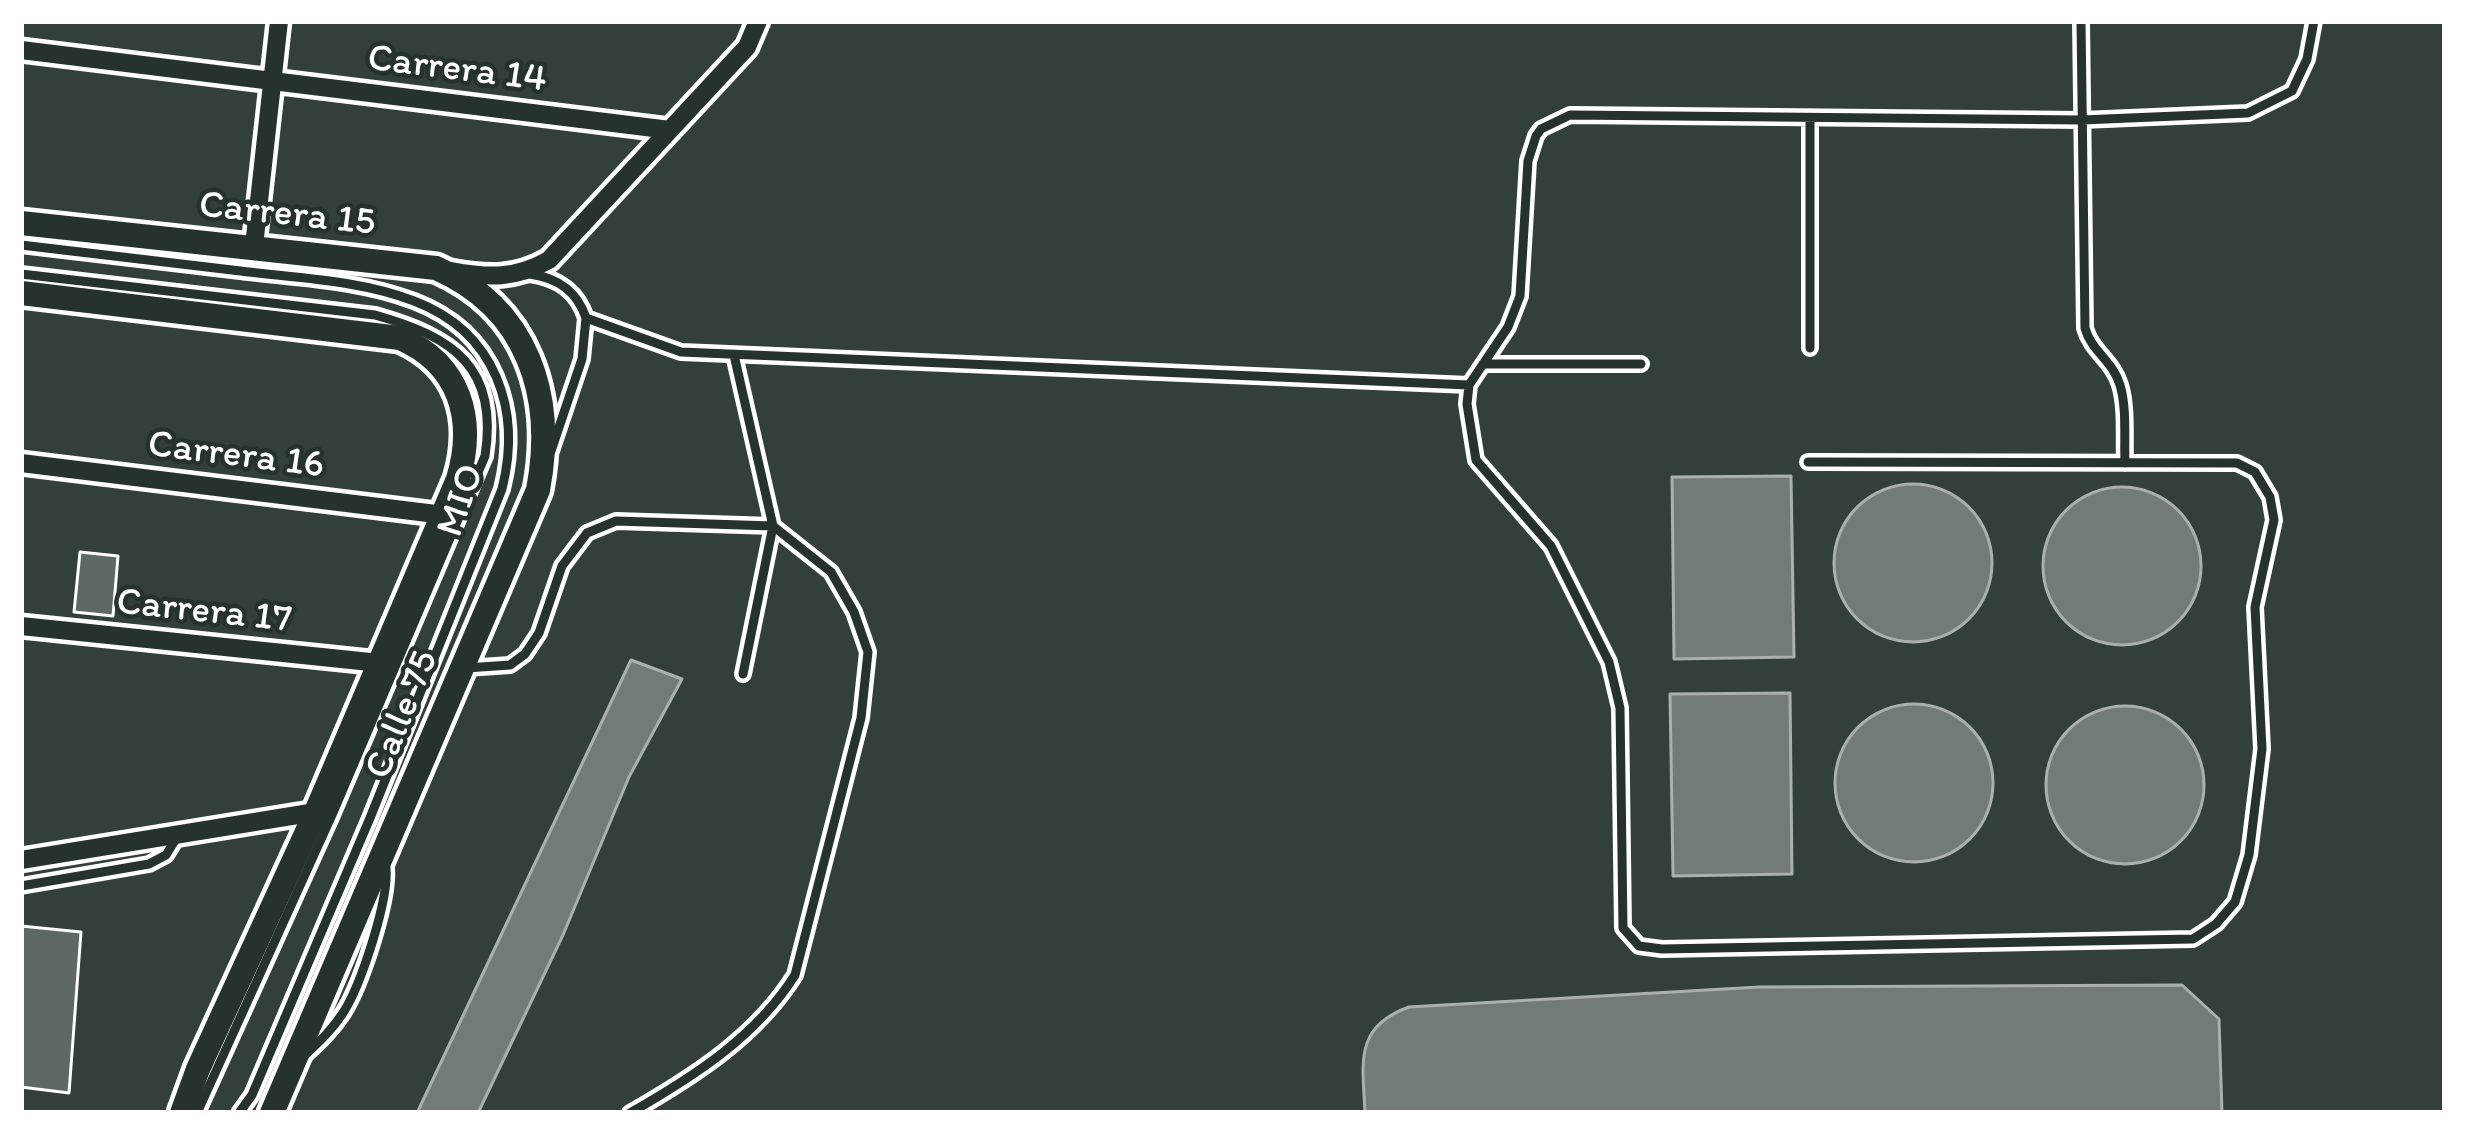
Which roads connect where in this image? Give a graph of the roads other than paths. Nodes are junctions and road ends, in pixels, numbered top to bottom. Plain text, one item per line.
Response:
1 (279, 21) edge
2 (758, 21) edge
3 (2080, 21) edge
4 (2314, 21) edge
5 (21, 50) edge
6 (271, 80) junction
7 (1810, 118) junction
8 (2082, 120) junction
9 (670, 130) junction
10 (21, 223) edge
11 (21, 245) edge
12 (254, 246) junction
13 (436, 268) junction
14 (526, 273) junction
15 (21, 274) edge
16 (21, 293) edge
17 (586, 318) junction
18 (518, 337) joint
19 (1810, 347) dead end
20 (734, 356) junction
21 (1483, 364) junction
22 (1641, 364) dead end
23 (1469, 385) junction
24 (1808, 462) dead end
25 (21, 463) edge
26 (2125, 463) junction
27 (538, 490) junction
28 (444, 514) junction
29 (772, 526) junction
30 (21, 626) edge
31 (380, 663) junction
32 (461, 668) junction
33 (743, 674) dead end
34 (316, 812) junction
35 (179, 834) junction
36 (21, 860) edge
37 (21, 886) edge
38 (182, 1113) edge
39 (197, 1113) edge
40 (239, 1113) edge
41 (272, 1113) edge
42 (630, 1113) edge

1 - 6 street
2 - 9 street
3 - 8 lane
4 - 8 lane
5 - 6 street, Carrera 14
6 - 9 street, Carrera 14
6 - 12 street
7 - 8 lane
7 - 19 lane
7 - 21 lane
8 - 26 lane
9 - 14 street
10 - 12 main road, Carrera 15
11 - 40 lane, MIO
12 - 13 main road, Carrera 15
13 - 14 street
13 - 18 main road, Carrera 15
14 - 17 lane
15 - 39 lane, MIO
16 - 28 main road, Calle 75
17 - 20 lane
17 - 27 lane
18 - 27 main road, Calle 75
20 - 23 lane
20 - 29 lane
21 - 22 lane
21 - 23 lane
23 - 26 lane
24 - 26 lane
25 - 28 street, Carrera 16
27 - 32 main road, Calle 75
28 - 31 main road, Calle 75
29 - 32 lane
29 - 33 lane
29 - 42 lane
30 - 31 street, Carrera 17
31 - 34 main road, Calle 75
32 - 41 main road, Calle 75
34 - 35 street
34 - 38 main road, Calle 75
35 - 36 street
35 - 37 lane

